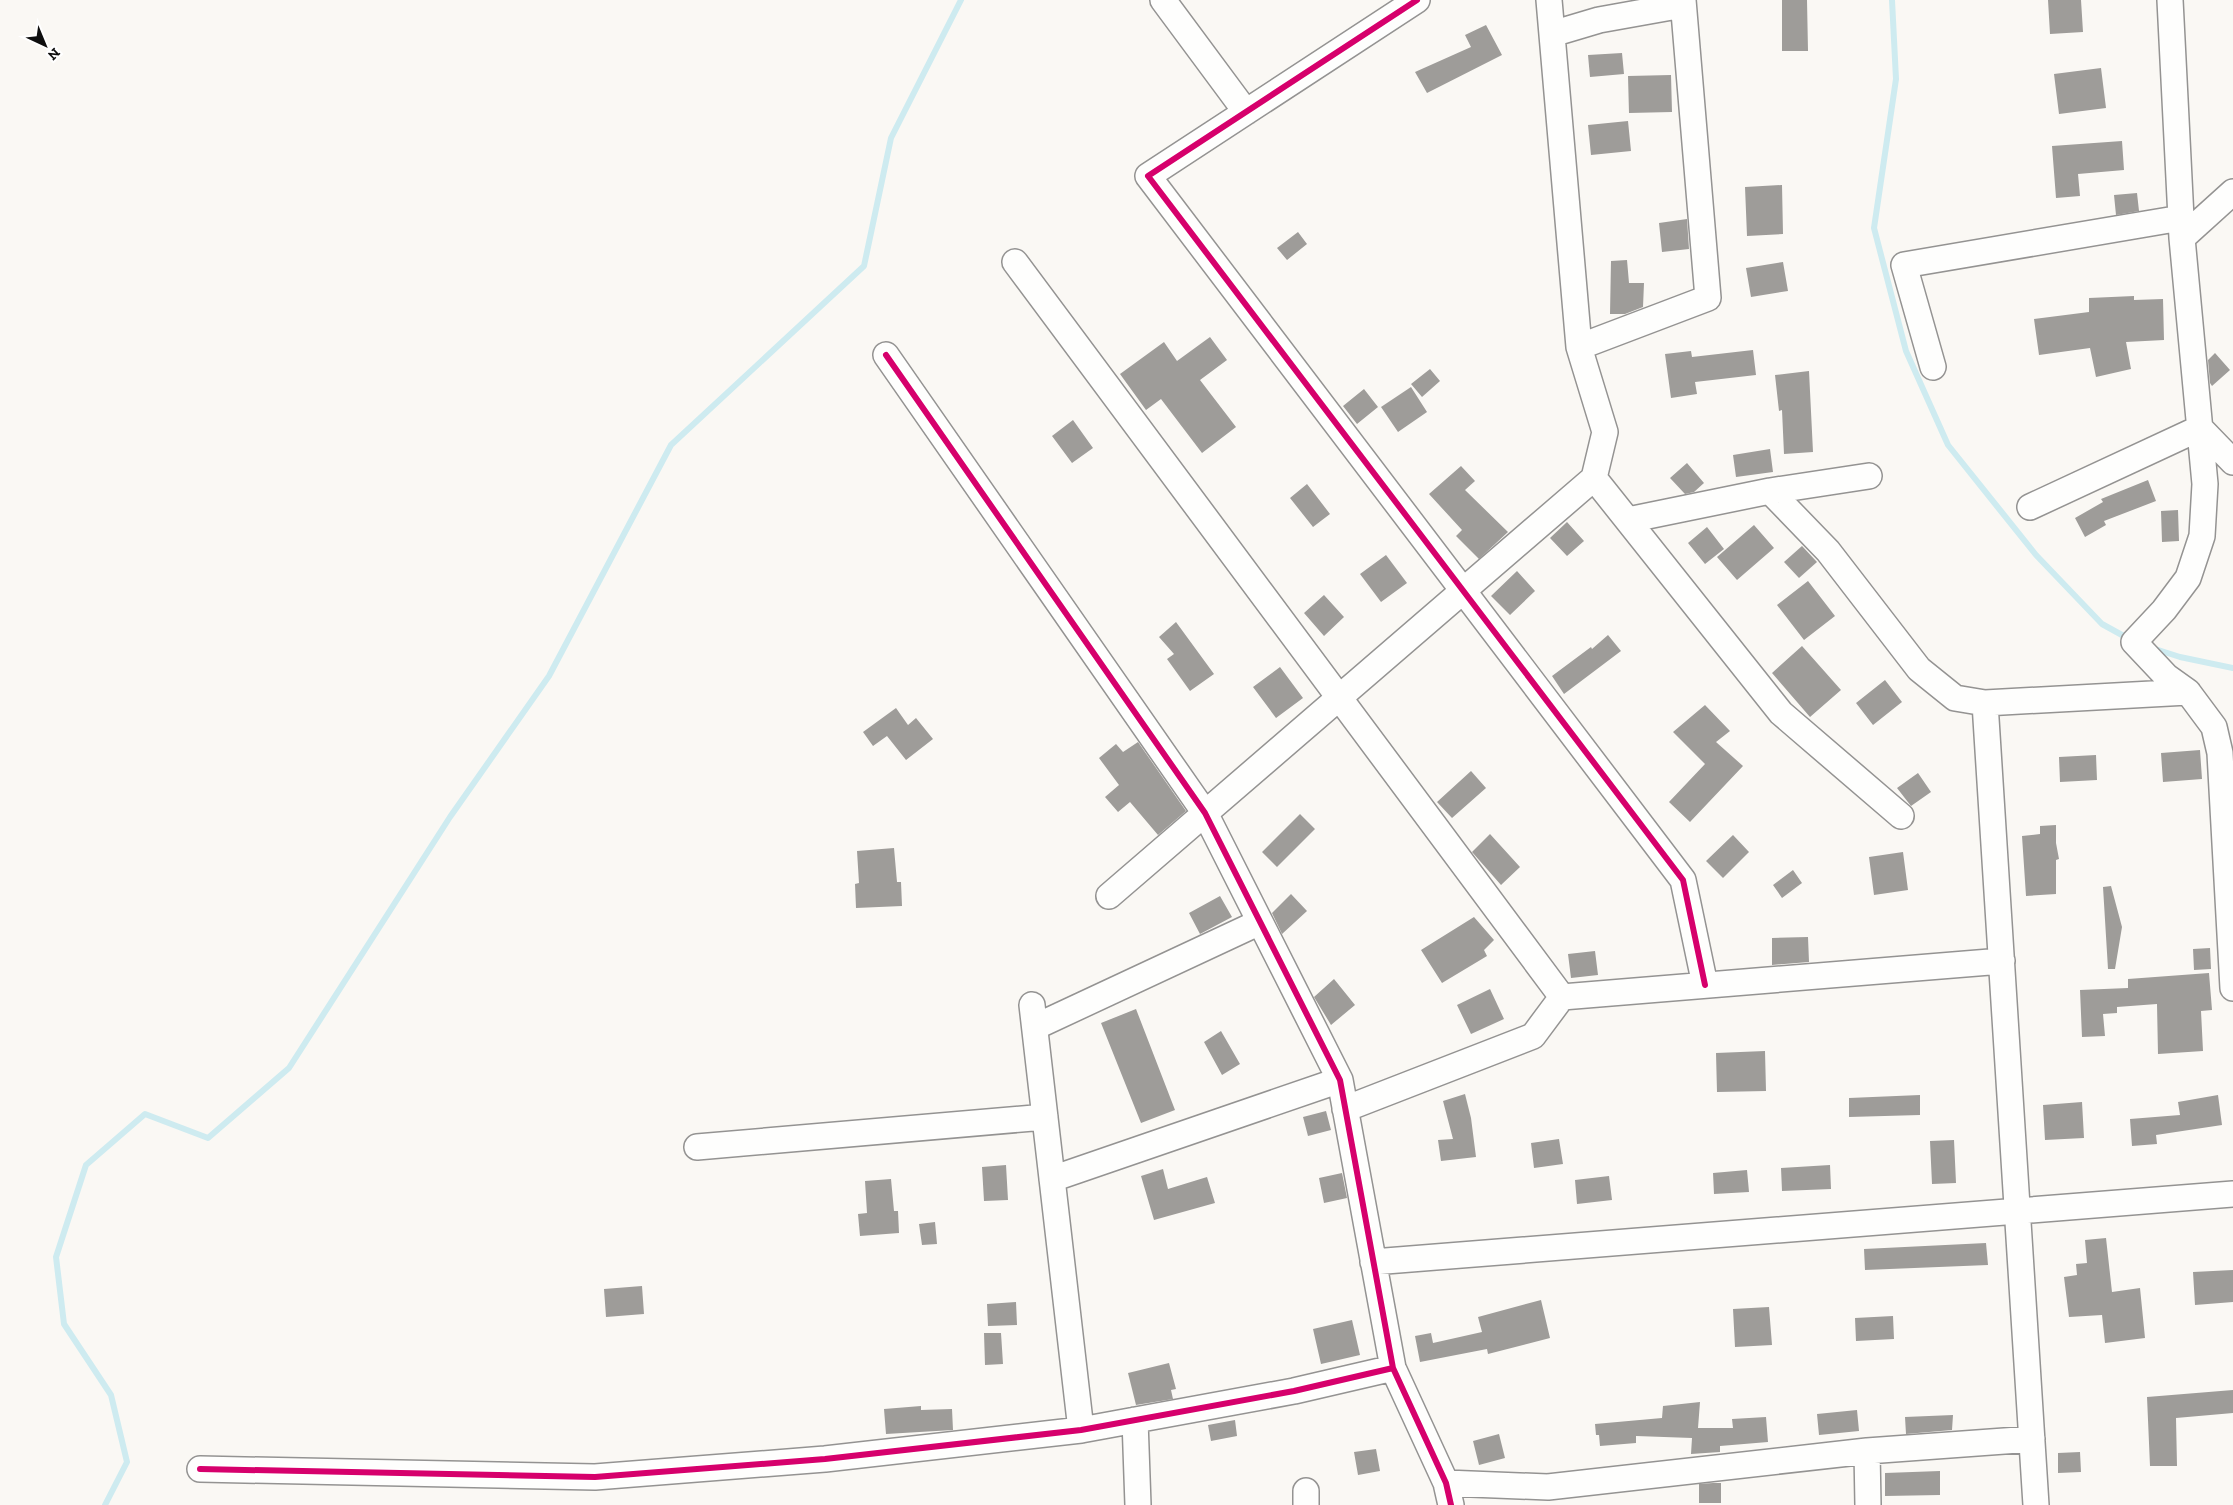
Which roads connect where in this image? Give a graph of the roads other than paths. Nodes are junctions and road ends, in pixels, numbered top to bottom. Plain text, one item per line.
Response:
1 (1163, 0) edge
2 (1417, 0) edge
3 (1549, 0) edge
4 (2170, 0) edge
5 (1683, 2) edge
6 (1552, 34) junction
7 (1246, 112) junction
8 (2233, 192) edge
9 (2182, 228) junction
10 (1015, 262) dead end
11 (1579, 347) junction
12 (886, 355) dead end
13 (1932, 367) dead end
14 (2200, 428) junction
15 (2233, 462) edge
16 (1869, 476) dead end
17 (1594, 478) junction
18 (1770, 491) junction
19 (2030, 508) dead end
20 (1628, 520) junction
21 (1463, 591) junction
22 (2188, 692) junction
23 (1339, 698) junction
24 (1985, 703) junction
25 (1205, 813) junction
26 (1901, 816) dead end
27 (1109, 896) dead end
28 (1260, 922) junction
29 (2002, 961) junction
30 (1705, 985) junction
31 (2233, 988) edge
32 (1562, 997) junction
33 (1340, 1080) junction
34 (1345, 1109) junction
35 (1045, 1117) junction
36 (697, 1148) dead end
37 (1052, 1180) junction
38 (2233, 1194) edge
39 (2018, 1212) junction
40 (1373, 1262) junction
41 (1393, 1368) junction
42 (1134, 1420) junction
43 (1081, 1430) junction
44 (2032, 1439) junction
45 (1867, 1451) junction
46 (200, 1469) dead end
47 (1449, 1494) edge
48 (1548, 1496) edge
49 (1138, 1505) edge
50 (1868, 1505) edge
51 (2036, 1505) edge

1 - 7 street
2 - 7 street
3 - 6 street
4 - 9 street
5 - 6 street
5 - 11 street
6 - 11 street
7 - 21 street
8 - 9 street
9 - 13 street
9 - 14 street
10 - 23 street
11 - 17 street
12 - 25 street
14 - 15 street
14 - 19 street
14 - 22 street
16 - 18 street
17 - 20 street
17 - 21 street
18 - 20 street
18 - 24 street
20 - 26 street
21 - 23 street
21 - 30 street
22 - 24 street
22 - 31 street
23 - 25 street
23 - 32 street
24 - 29 street
25 - 27 street
25 - 28 street
28 - 33 street
28 - 35 street
29 - 30 street
29 - 39 street
30 - 32 street
32 - 34 street
33 - 34 street
33 - 37 street
34 - 40 street
35 - 36 street
35 - 37 street
37 - 43 street
38 - 39 street
39 - 40 street
39 - 44 street
40 - 41 street
41 - 42 street
41 - 47 street
42 - 43 street
42 - 49 street
43 - 46 street
44 - 45 street
44 - 51 street
45 - 48 street
45 - 50 street
47 - 48 street

